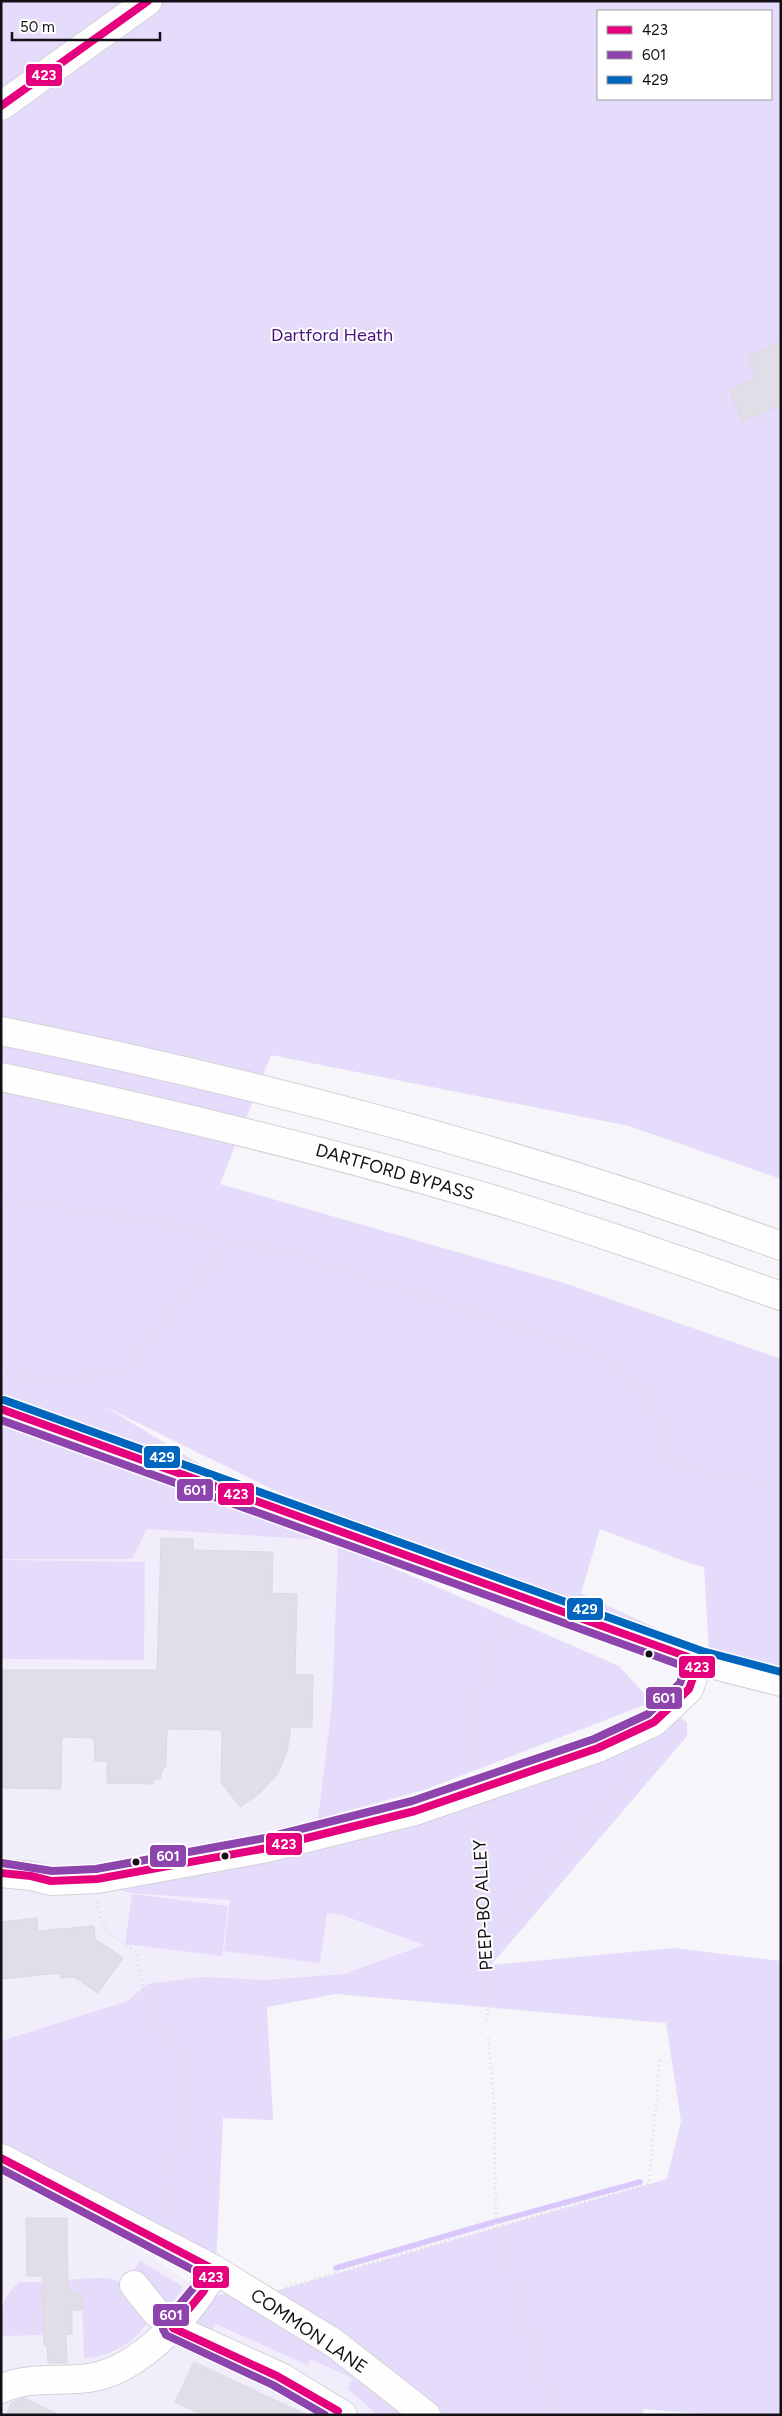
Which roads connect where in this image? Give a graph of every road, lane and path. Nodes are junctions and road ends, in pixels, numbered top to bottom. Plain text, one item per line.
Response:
1 (148, 1) edge
2 (1, 106) edge
3 (1, 1031) edge
4 (1, 1077) edge
5 (1, 1200) edge
6 (229, 1241) junction
7 (781, 1246) edge
8 (781, 1296) edge
9 (1, 1373) edge
10 (1, 1409) edge
11 (781, 1484) edge
12 (510, 1593) junction
13 (699, 1661) junction
14 (781, 1682) edge
15 (667, 1741) dead end
16 (478, 1788) junction
17 (8, 1873) edge
18 (91, 1879) junction
19 (486, 1941) junction
20 (488, 2023) dead end
21 (488, 2038) dead end
22 (660, 2059) dead end
23 (1, 2158) edge
24 (496, 2227) junction
25 (156, 2238) junction
26 (215, 2270) junction
27 (134, 2285) dead end
28 (257, 2296) junction
29 (173, 2328) junction
30 (79, 2360) dead end
31 (114, 2371) junction
32 (1, 2390) edge
33 (343, 2415) edge
34 (426, 2415) edge
35 (554, 2415) edge

1 - 2 main road
3 - 7 main road
4 - 8 main road, DARTFORD BYPASS
5 - 6 path
6 - 9 path
6 - 11 path
10 - 12 main road
12 - 13 main road
12 - 16 path, PEEP-BO ALLEY
13 - 14 main road
13 - 16 main road
15 - 19 path
16 - 18 main road
16 - 19 path, PEEP-BO ALLEY
17 - 18 main road
18 - 25 path
19 - 20 path, PEEP-BO ALLEY
21 - 24 path
22 - 24 path
23 - 25 main road, COMMON LANE
24 - 28 path
24 - 35 path
25 - 26 main road, COMMON LANE
26 - 28 main road, COMMON LANE
26 - 29 main road
27 - 29 main road
28 - 34 main road, COMMON LANE
29 - 31 main road
29 - 33 main road
30 - 31 main road
31 - 32 main road

